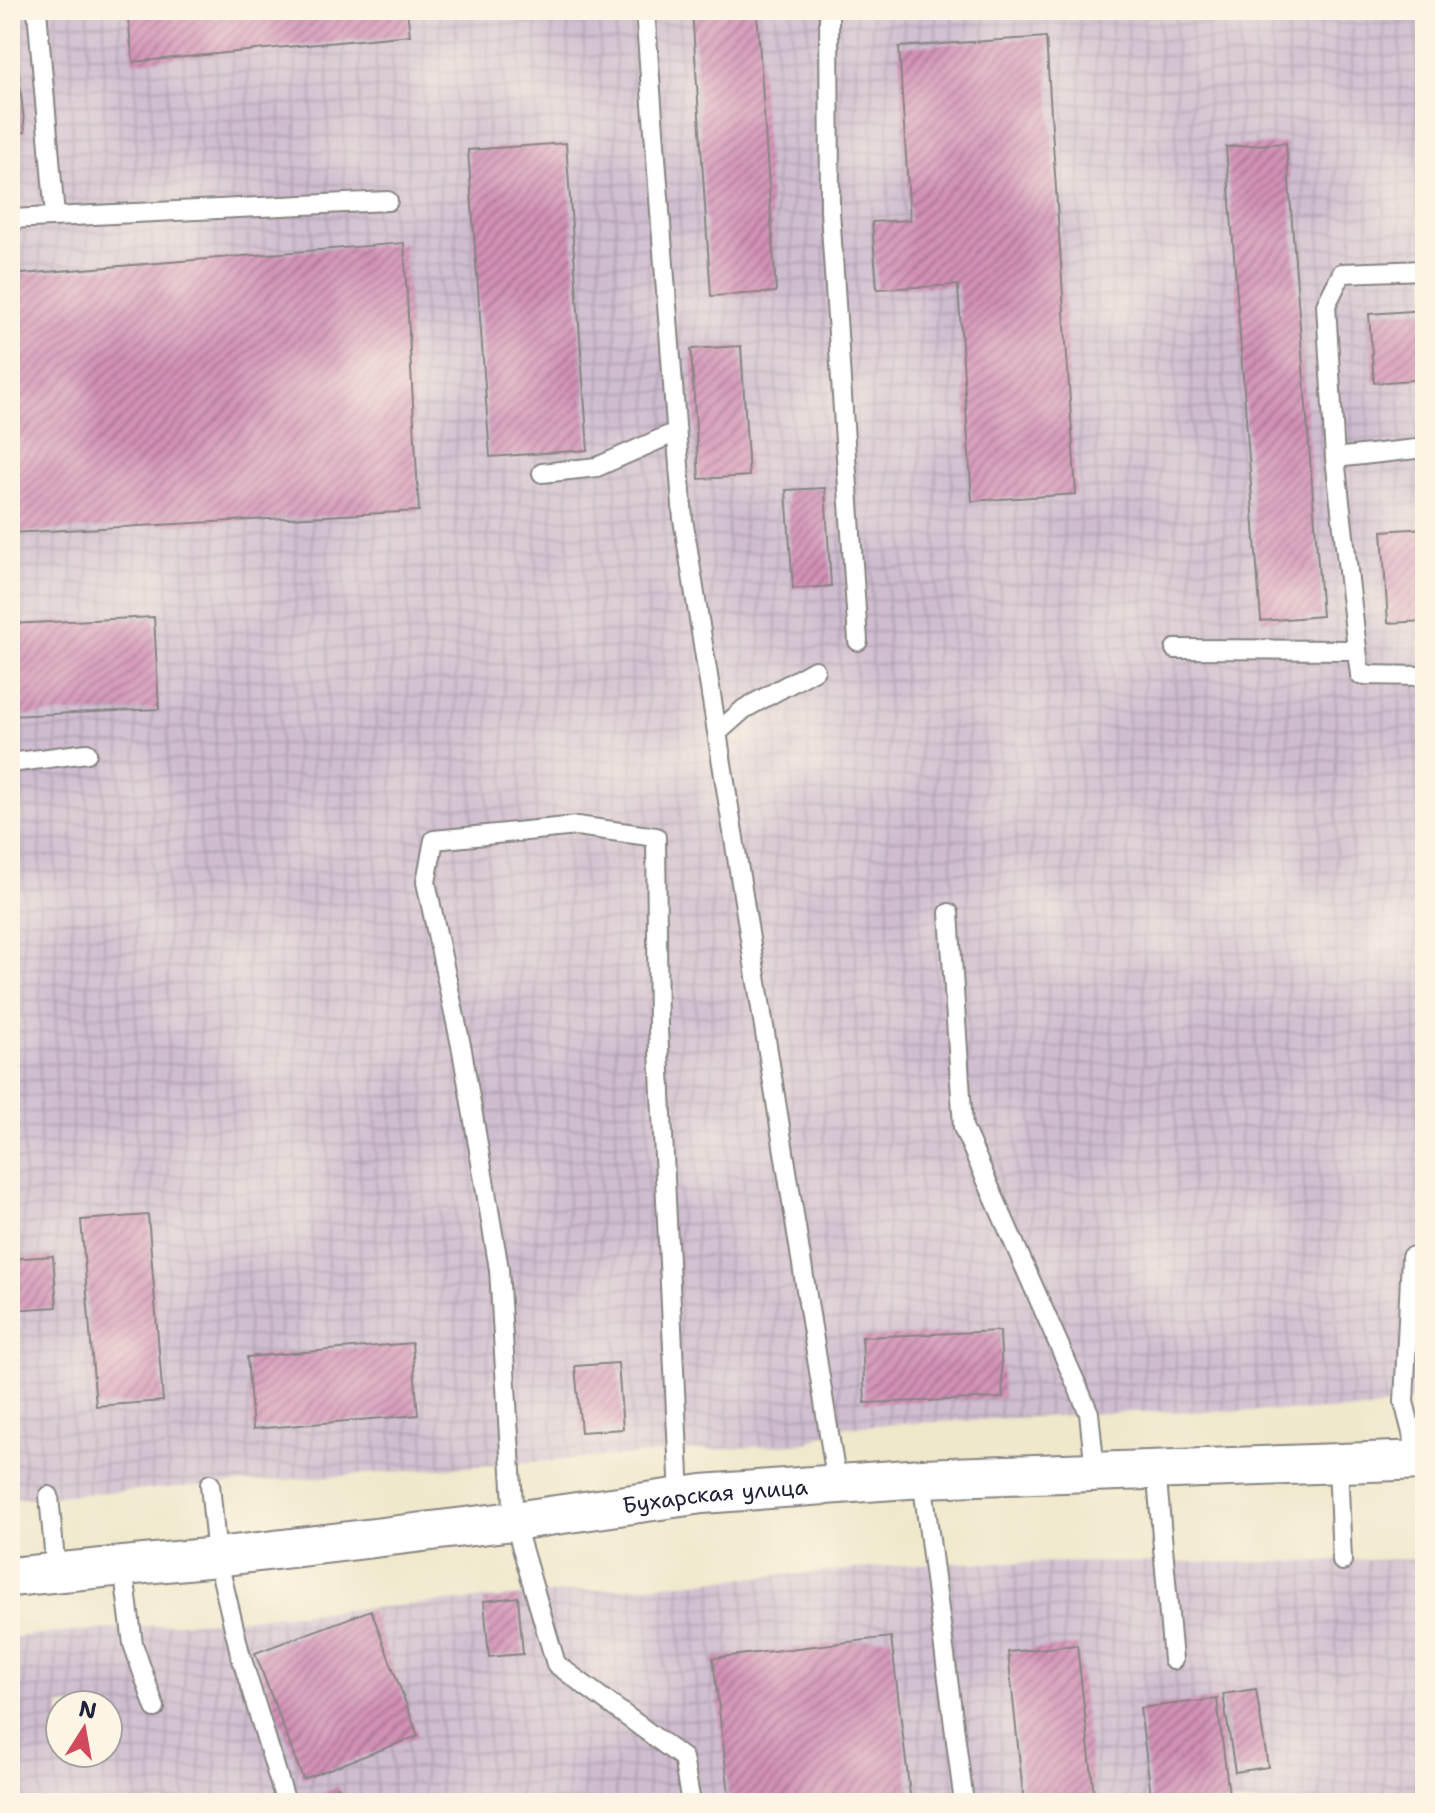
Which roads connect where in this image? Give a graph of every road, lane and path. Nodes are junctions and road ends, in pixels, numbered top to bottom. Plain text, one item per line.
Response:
1 (37, 10) edge
2 (645, 10) edge
3 (829, 10) edge
4 (388, 201) dead end
5 (55, 216) junction
6 (10, 219) edge
7 (1425, 270) edge
8 (676, 432) junction
9 (1425, 448) edge
10 (1335, 458) junction
11 (542, 473) dead end
12 (858, 641) dead end
13 (1175, 649) dead end
14 (1357, 650) junction
15 (815, 670) dead end
16 (1425, 676) edge
17 (717, 733) junction
18 (87, 753) dead end
19 (10, 763) edge
20 (949, 913) dead end
21 (1425, 1252) edge
22 (1422, 1460) edge
23 (1338, 1463) junction
24 (1156, 1468) junction
25 (1095, 1471) junction
26 (922, 1478) junction
27 (210, 1484) dead end
28 (837, 1484) junction
29 (49, 1496) dead end
30 (680, 1497) junction
31 (514, 1521) junction
32 (217, 1557) junction
33 (1342, 1561) dead end
34 (123, 1566) junction
35 (56, 1572) junction
36 (10, 1577) edge
37 (1173, 1660) dead end
38 (155, 1708) dead end
39 (286, 1803) edge
40 (691, 1803) edge
41 (964, 1803) edge

1 - 5 lane
2 - 8 lane
3 - 12 lane
4 - 5 lane
5 - 6 lane
7 - 10 lane
8 - 11 lane
8 - 17 lane
9 - 10 lane
10 - 14 lane
13 - 14 lane
14 - 16 lane
15 - 17 lane
17 - 28 lane
18 - 19 lane
20 - 25 lane
21 - 22 lane
22 - 23 street, Бухарская улица
23 - 24 street, Бухарская улица
23 - 33 lane
24 - 25 street, Бухарская улица
24 - 37 lane
25 - 26 street, Бухарская улица
26 - 28 street, Бухарская улица
26 - 41 lane
27 - 32 lane
28 - 30 street, Бухарская улица
29 - 35 lane
30 - 31 street, Бухарская улица
30 - 31 lane
31 - 32 street, Бухарская улица
31 - 40 lane
32 - 34 street, Бухарская улица
32 - 39 lane
34 - 35 street, Бухарская улица
34 - 38 lane
35 - 36 street, Бухарская улица

